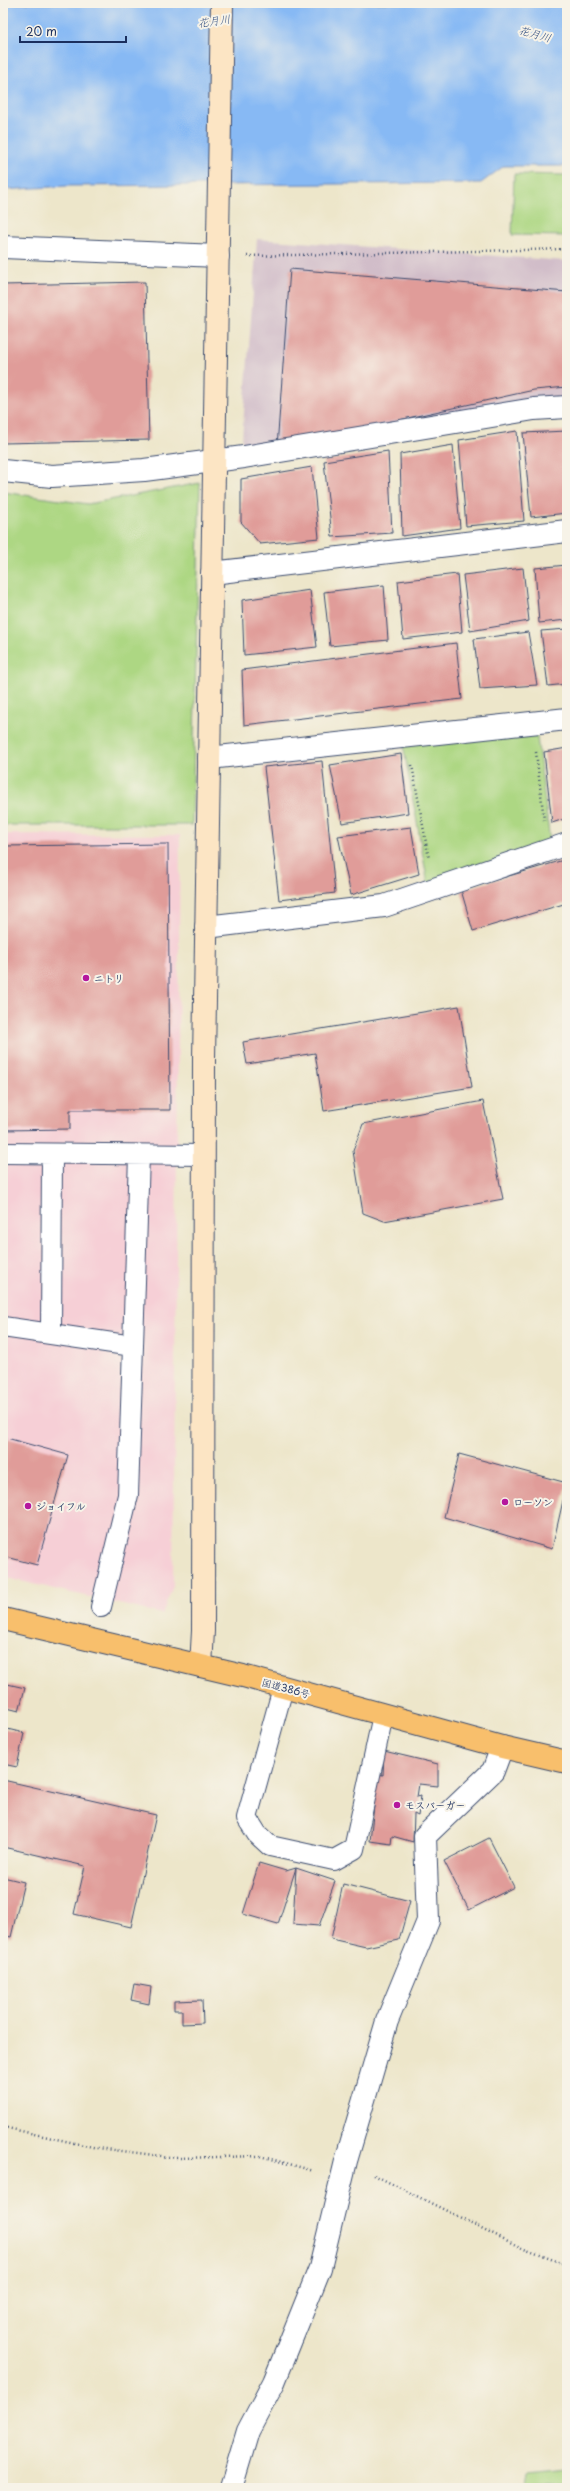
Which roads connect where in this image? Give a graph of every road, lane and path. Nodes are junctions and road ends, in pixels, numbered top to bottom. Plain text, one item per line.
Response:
1 (222, 3) edge
2 (3, 247) edge
3 (567, 249) edge
4 (218, 250) junction
5 (567, 407) edge
6 (214, 460) junction
7 (3, 471) edge
8 (567, 531) edge
9 (212, 573) junction
10 (567, 719) edge
11 (532, 723) junction
12 (407, 737) junction
13 (209, 758) junction
14 (558, 847) edge
15 (434, 889) junction
16 (206, 927) junction
17 (3, 1153) edge
18 (52, 1154) junction
19 (140, 1155) junction
20 (204, 1156) junction
21 (3, 1327) edge
22 (51, 1334) junction
23 (133, 1346) junction
24 (101, 1607) dead end
25 (3, 1619) edge
26 (201, 1666) junction
27 (283, 1688) junction
28 (383, 1715) junction
29 (502, 1747) junction
30 (567, 1762) edge
31 (3, 2127) edge
32 (345, 2170) junction
33 (567, 2266) edge
34 (230, 2488) edge

1 - 4 street
2 - 4 street
3 - 4 path
4 - 6 street
5 - 6 street
6 - 7 street
6 - 9 street
8 - 9 street
9 - 13 street
10 - 11 street
11 - 12 street
11 - 14 path
12 - 13 street
12 - 15 path
13 - 16 street
14 - 15 street
15 - 16 street
16 - 20 street
17 - 18 lane
18 - 19 lane
18 - 22 lane
19 - 20 lane
19 - 23 lane
20 - 26 street
21 - 22 lane
22 - 23 lane
23 - 24 lane
25 - 26 highway, 国道386号
26 - 27 highway, 国道386号
27 - 28 highway, 国道386号
27 - 28 lane
28 - 29 highway, 国道386号
29 - 30 highway, 国道386号
29 - 32 street
31 - 32 path
32 - 33 path
32 - 34 street

